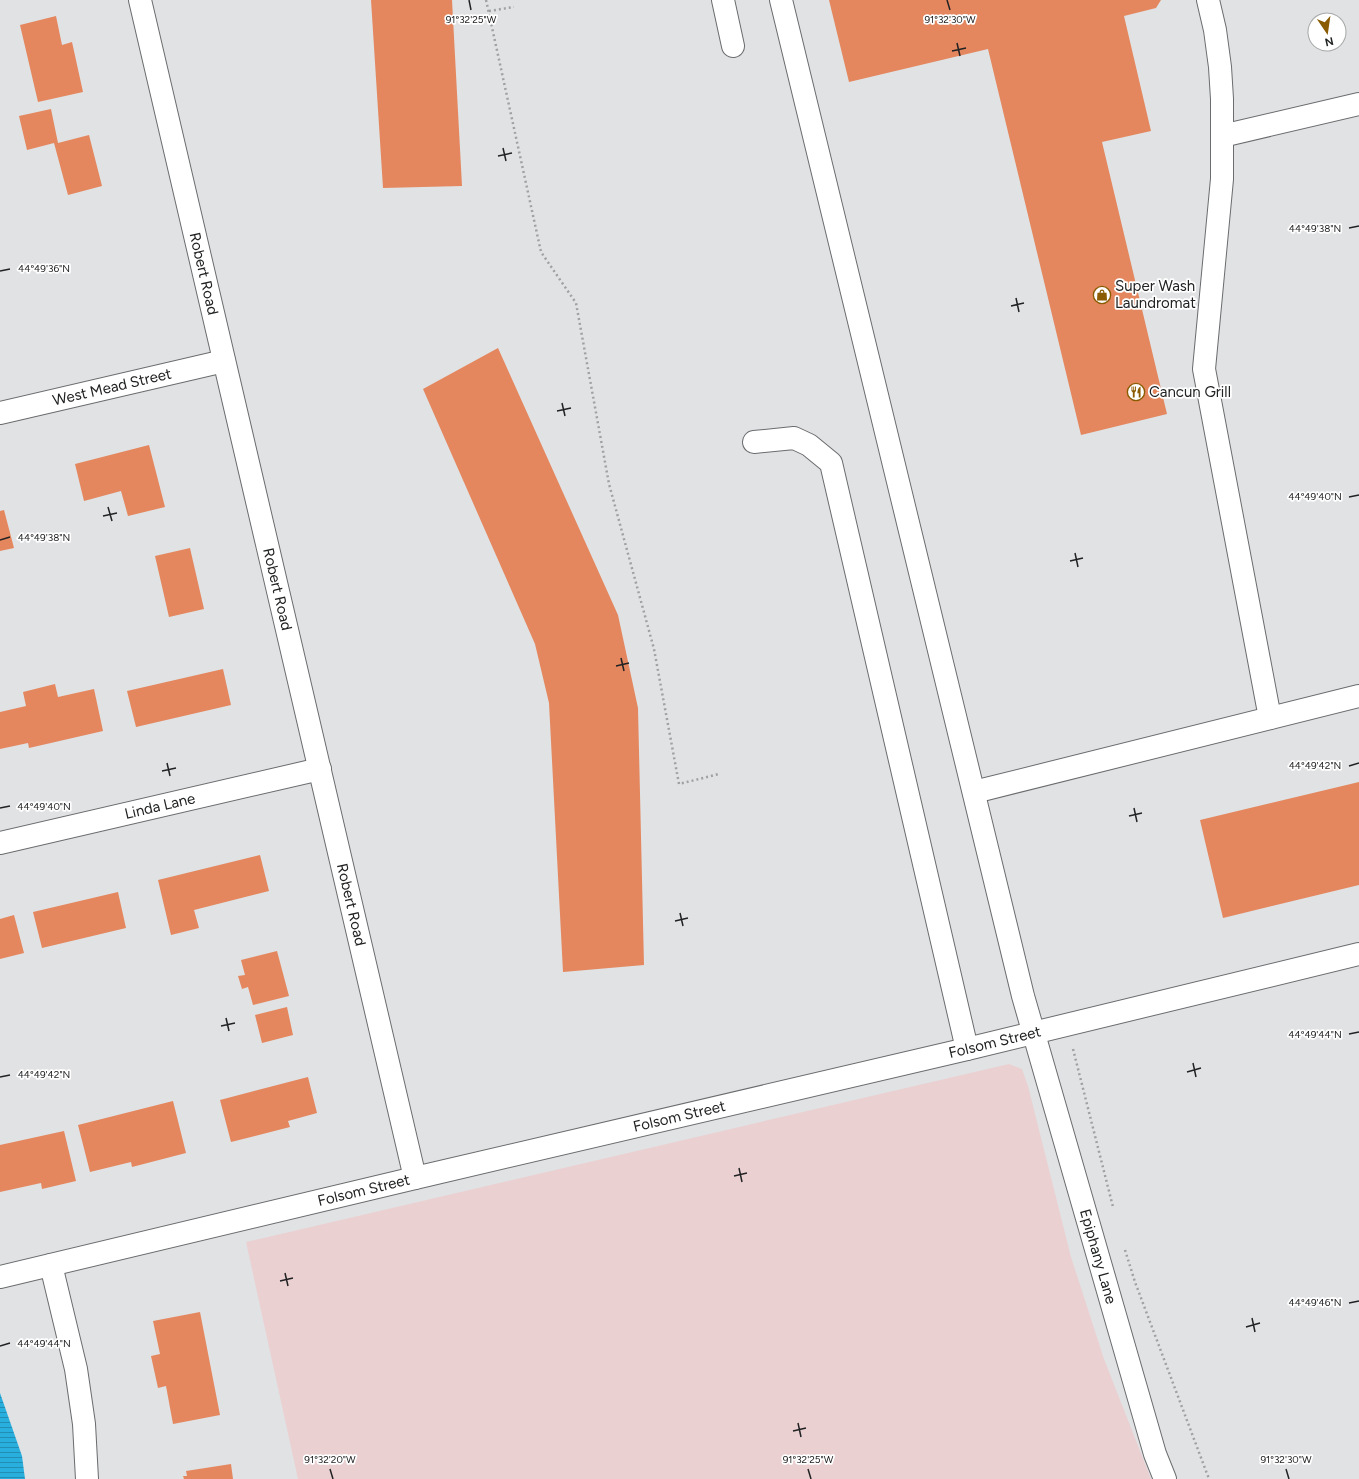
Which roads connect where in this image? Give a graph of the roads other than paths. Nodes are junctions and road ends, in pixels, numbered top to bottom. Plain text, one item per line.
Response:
1 (140, 0) edge
2 (723, 0) edge
3 (781, 0) edge
4 (1208, 0) edge
5 (733, 46) dead end
6 (1359, 104) edge
7 (1222, 136) junction
8 (224, 361) junction
9 (0, 413) edge
10 (754, 442) dead end
11 (1359, 696) edge
12 (1270, 718) junction
13 (320, 769) junction
14 (974, 792) junction
15 (0, 843) edge
16 (1359, 954) edge
17 (1033, 1033) junction
18 (967, 1049) junction
19 (415, 1178) junction
20 (51, 1265) junction
21 (0, 1277) edge
22 (87, 1479) edge
23 (1165, 1479) edge

1 - 8 street, Robert Road
2 - 5 street
3 - 14 street, Epiphany Lane
4 - 7 street
6 - 7 street
7 - 12 street
8 - 9 street, West Mead Street
8 - 13 street, Robert Road
10 - 18 street
11 - 12 street
12 - 14 street
13 - 15 street, Linda Lane
13 - 19 street, Robert Road
14 - 17 street, Epiphany Lane
16 - 17 street, Folsom Street
17 - 18 street, Folsom Street
17 - 23 street, Epiphany Lane
18 - 19 street, Folsom Street
19 - 20 street, Folsom Street
20 - 21 street, Folsom Street
20 - 22 street

